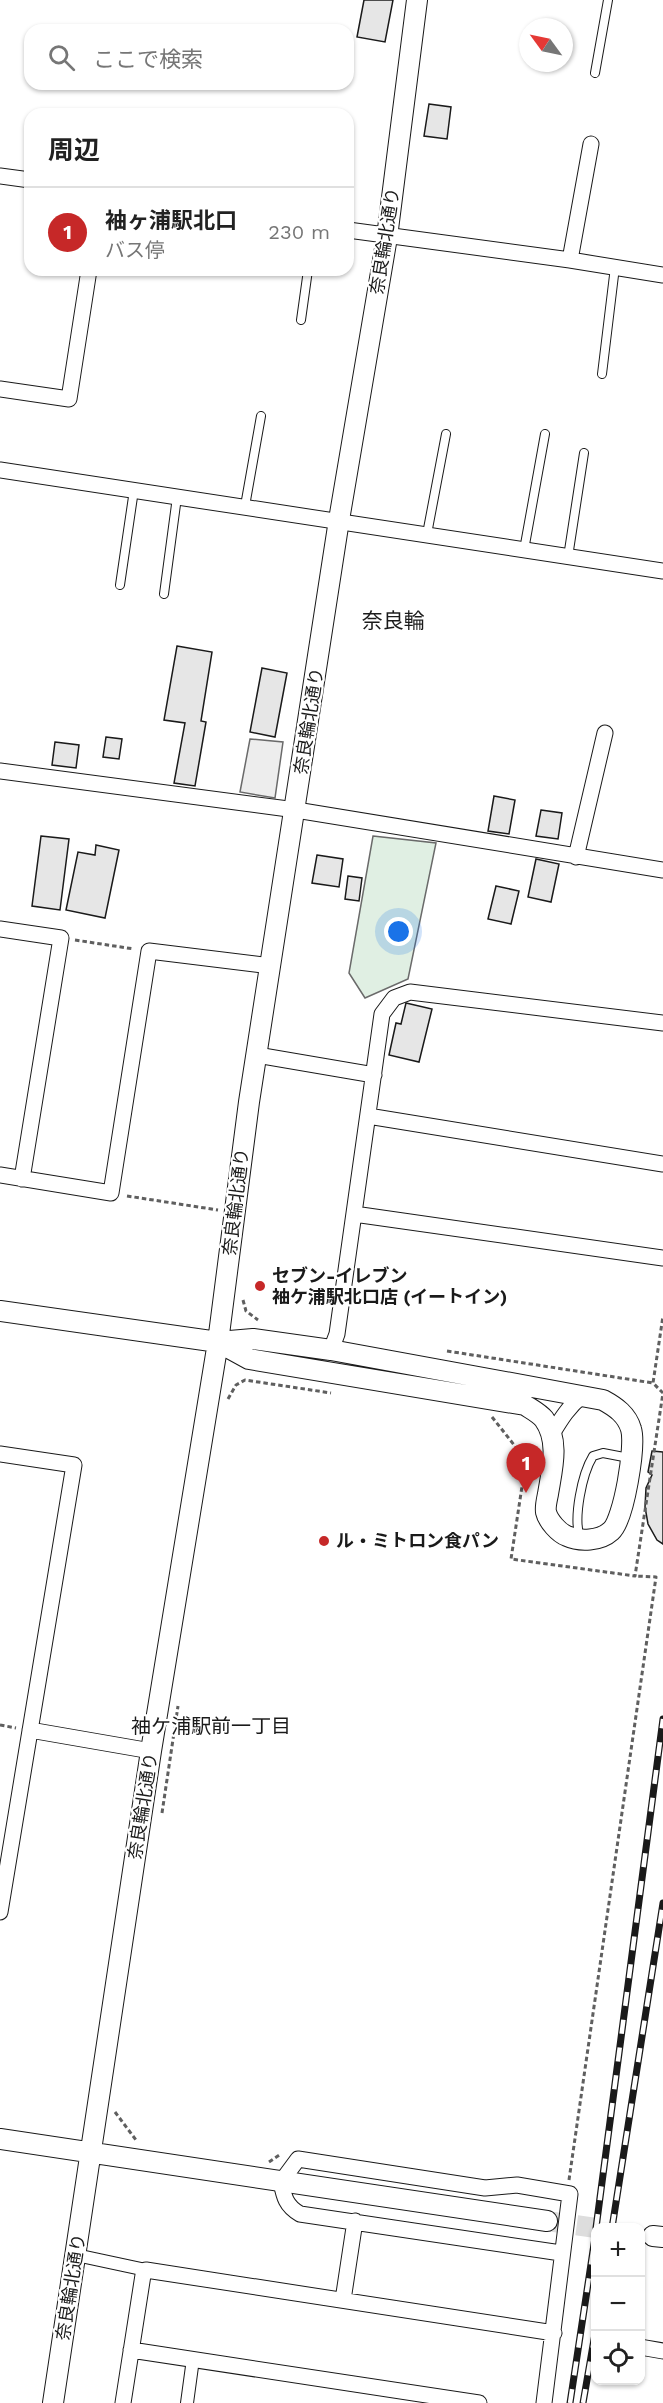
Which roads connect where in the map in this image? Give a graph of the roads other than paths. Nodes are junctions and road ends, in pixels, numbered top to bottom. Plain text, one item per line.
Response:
1 (417, 0) edge
2 (608, 0) edge
3 (595, 73) dead end
4 (591, 144) dead end
5 (0, 176) edge
6 (24, 179) edge
7 (354, 231) edge
8 (387, 237) junction
9 (570, 260) junction
10 (615, 267) junction
11 (663, 275) edge
12 (87, 276) edge
13 (307, 276) edge
14 (301, 320) dead end
15 (602, 374) dead end
16 (0, 389) edge
17 (261, 416) dead end
18 (446, 434) dead end
19 (545, 434) dead end
20 (584, 453) dead end
21 (0, 470) edge
22 (134, 489) junction
23 (177, 495) junction
24 (245, 506) junction
25 (339, 520) junction
26 (427, 534) junction
27 (524, 550) junction
28 (568, 556) junction
29 (663, 571) edge
30 (120, 585) dead end
31 (164, 594) dead end
32 (606, 733) dead end
33 (0, 771) edge
34 (296, 810) junction
35 (576, 857) junction
36 (663, 870) edge
37 (0, 929) edge
38 (271, 966) junction
39 (663, 1023) edge
40 (257, 1055) junction
41 (374, 1075) junction
42 (368, 1116) junction
43 (663, 1164) edge
44 (0, 1175) edge
45 (22, 1179) junction
46 (354, 1214) junction
47 (663, 1258) edge
48 (0, 1311) edge
49 (218, 1342) junction
50 (331, 1350) junction
51 (583, 1395) junction
52 (552, 1434) junction
53 (0, 1454) edge
54 (631, 1458) junction
55 (580, 1540) junction
56 (30, 1730) junction
57 (151, 1751) junction
58 (0, 1912) edge
59 (0, 2139) edge
60 (91, 2154) junction
61 (280, 2182) junction
62 (355, 2221) junction
63 (547, 2221) tunnel mouth
64 (561, 2253) junction
65 (76, 2255) junction
66 (146, 2270) junction
67 (344, 2300) junction
68 (554, 2333) junction
69 (645, 2348) edge
70 (131, 2350) junction
71 (663, 2351) edge
72 (193, 2359) junction
73 (53, 2403) edge
74 (123, 2403) edge
75 (187, 2403) edge
76 (479, 2403) edge
77 (544, 2403) edge

1 - 8 street, 奈良輪北通り
2 - 3 lane
4 - 9 street
5 - 6 street
7 - 8 street
8 - 9 street
8 - 25 street, 奈良輪北通り
9 - 10 street
10 - 11 street
10 - 15 lane
12 - 16 street
13 - 14 lane
17 - 24 lane
18 - 26 lane
19 - 27 lane
20 - 28 lane
21 - 22 street
22 - 23 street
22 - 30 lane
23 - 24 street
23 - 31 lane
24 - 25 street
25 - 26 street
25 - 34 street, 奈良輪北通り
26 - 27 street
27 - 28 street
28 - 29 street
32 - 35 street
33 - 34 street
34 - 35 street
34 - 38 street, 奈良輪北通り
35 - 36 street
37 - 45 street
38 - 40 street, 奈良輪北通り
38 - 45 street
39 - 41 street
40 - 41 street
40 - 49 street, 奈良輪北通り
41 - 42 street
42 - 43 street
42 - 46 street
44 - 45 street
46 - 47 street
46 - 50 street
48 - 49 street
49 - 50 street
49 - 52 street
49 - 57 street, 奈良輪北通り
50 - 51 street
51 - 52 street
51 - 54 street
52 - 55 street
53 - 56 street
54 - 55 street
54 - 55 lane
56 - 57 street
56 - 58 street
57 - 60 street, 奈良輪北通り
59 - 60 street
60 - 61 street
60 - 65 street, 奈良輪北通り
61 - 62 street
61 - 63 street
61 - 64 street
62 - 64 street
62 - 67 street
64 - 68 street
65 - 66 street
65 - 73 street, 奈良輪北通り
66 - 67 street
66 - 70 street
67 - 68 street
68 - 77 street
69 - 71 street
70 - 72 street
70 - 74 street
72 - 75 street
72 - 76 street

